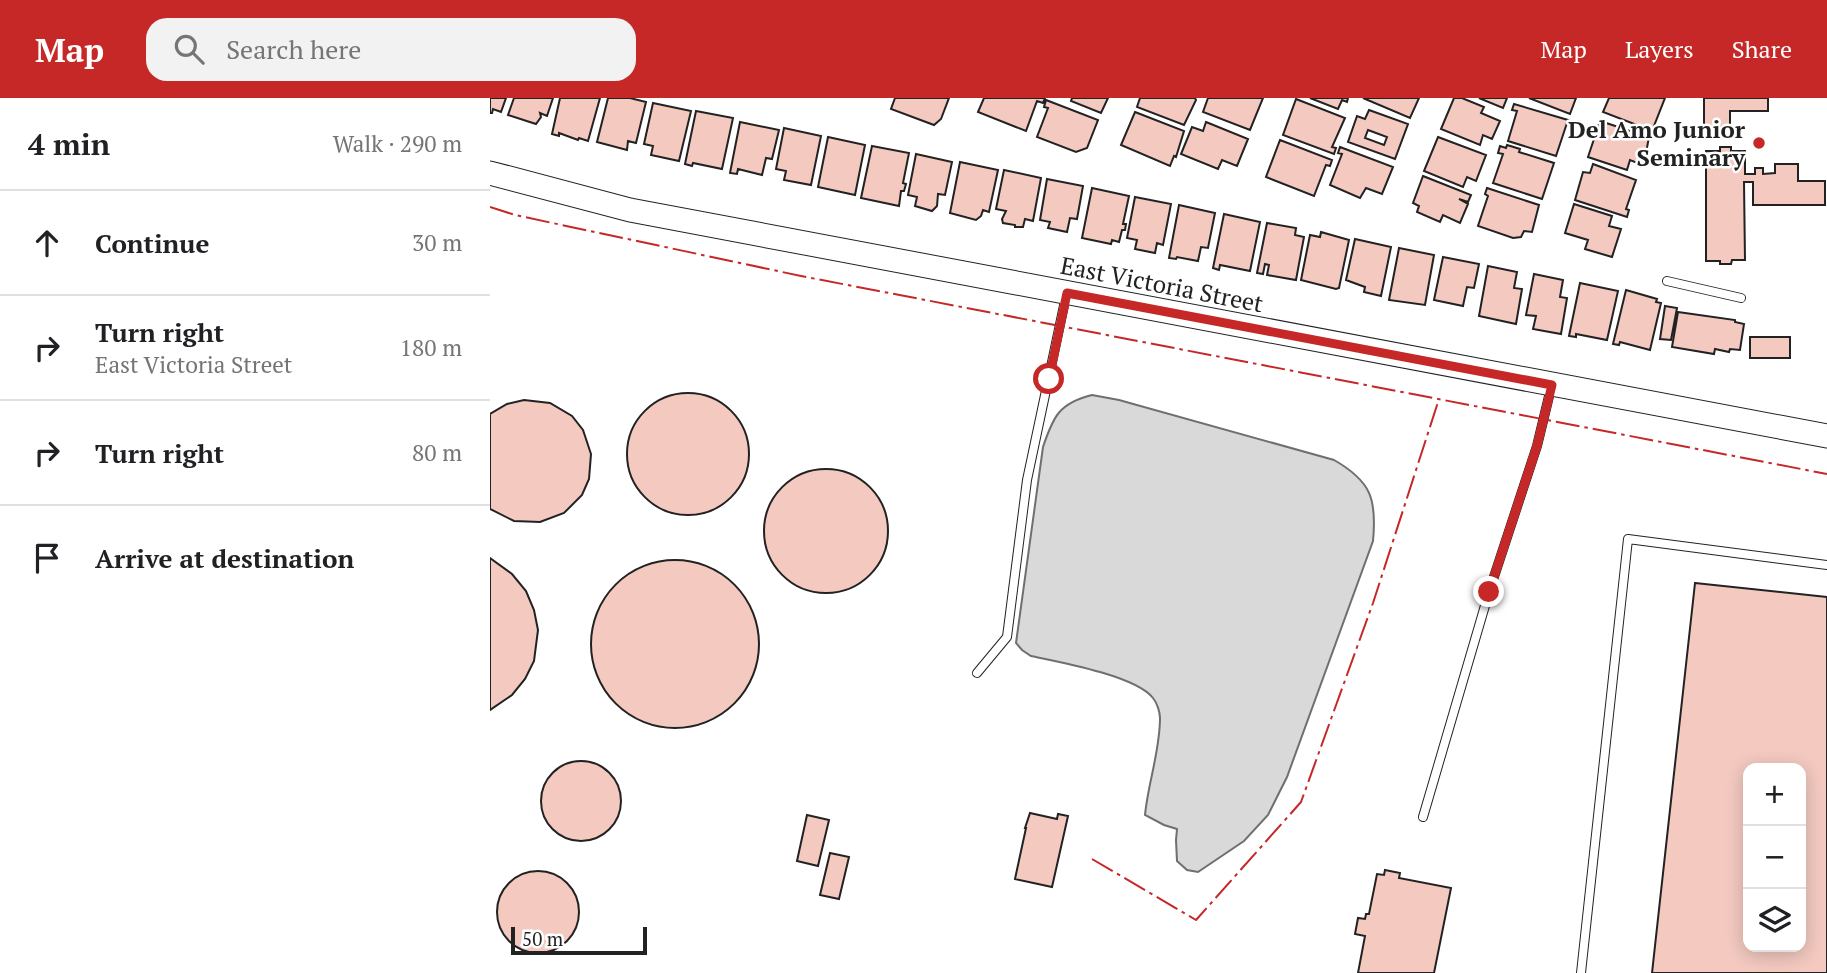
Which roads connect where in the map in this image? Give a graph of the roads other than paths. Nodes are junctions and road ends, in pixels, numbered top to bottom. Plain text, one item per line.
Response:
1 (490, 173) edge
2 (1667, 281) dead end
3 (1067, 293) junction
4 (1741, 298) dead end
5 (1552, 385) junction
6 (1827, 436) edge
7 (1827, 565) edge
8 (977, 673) dead end
9 (1423, 817) dead end
10 (1581, 973) edge

1 - 3 street, East Victoria Street
2 - 4 lane
3 - 5 street, East Victoria Street
3 - 8 lane
5 - 6 street, East Victoria Street
5 - 9 lane
7 - 10 lane

